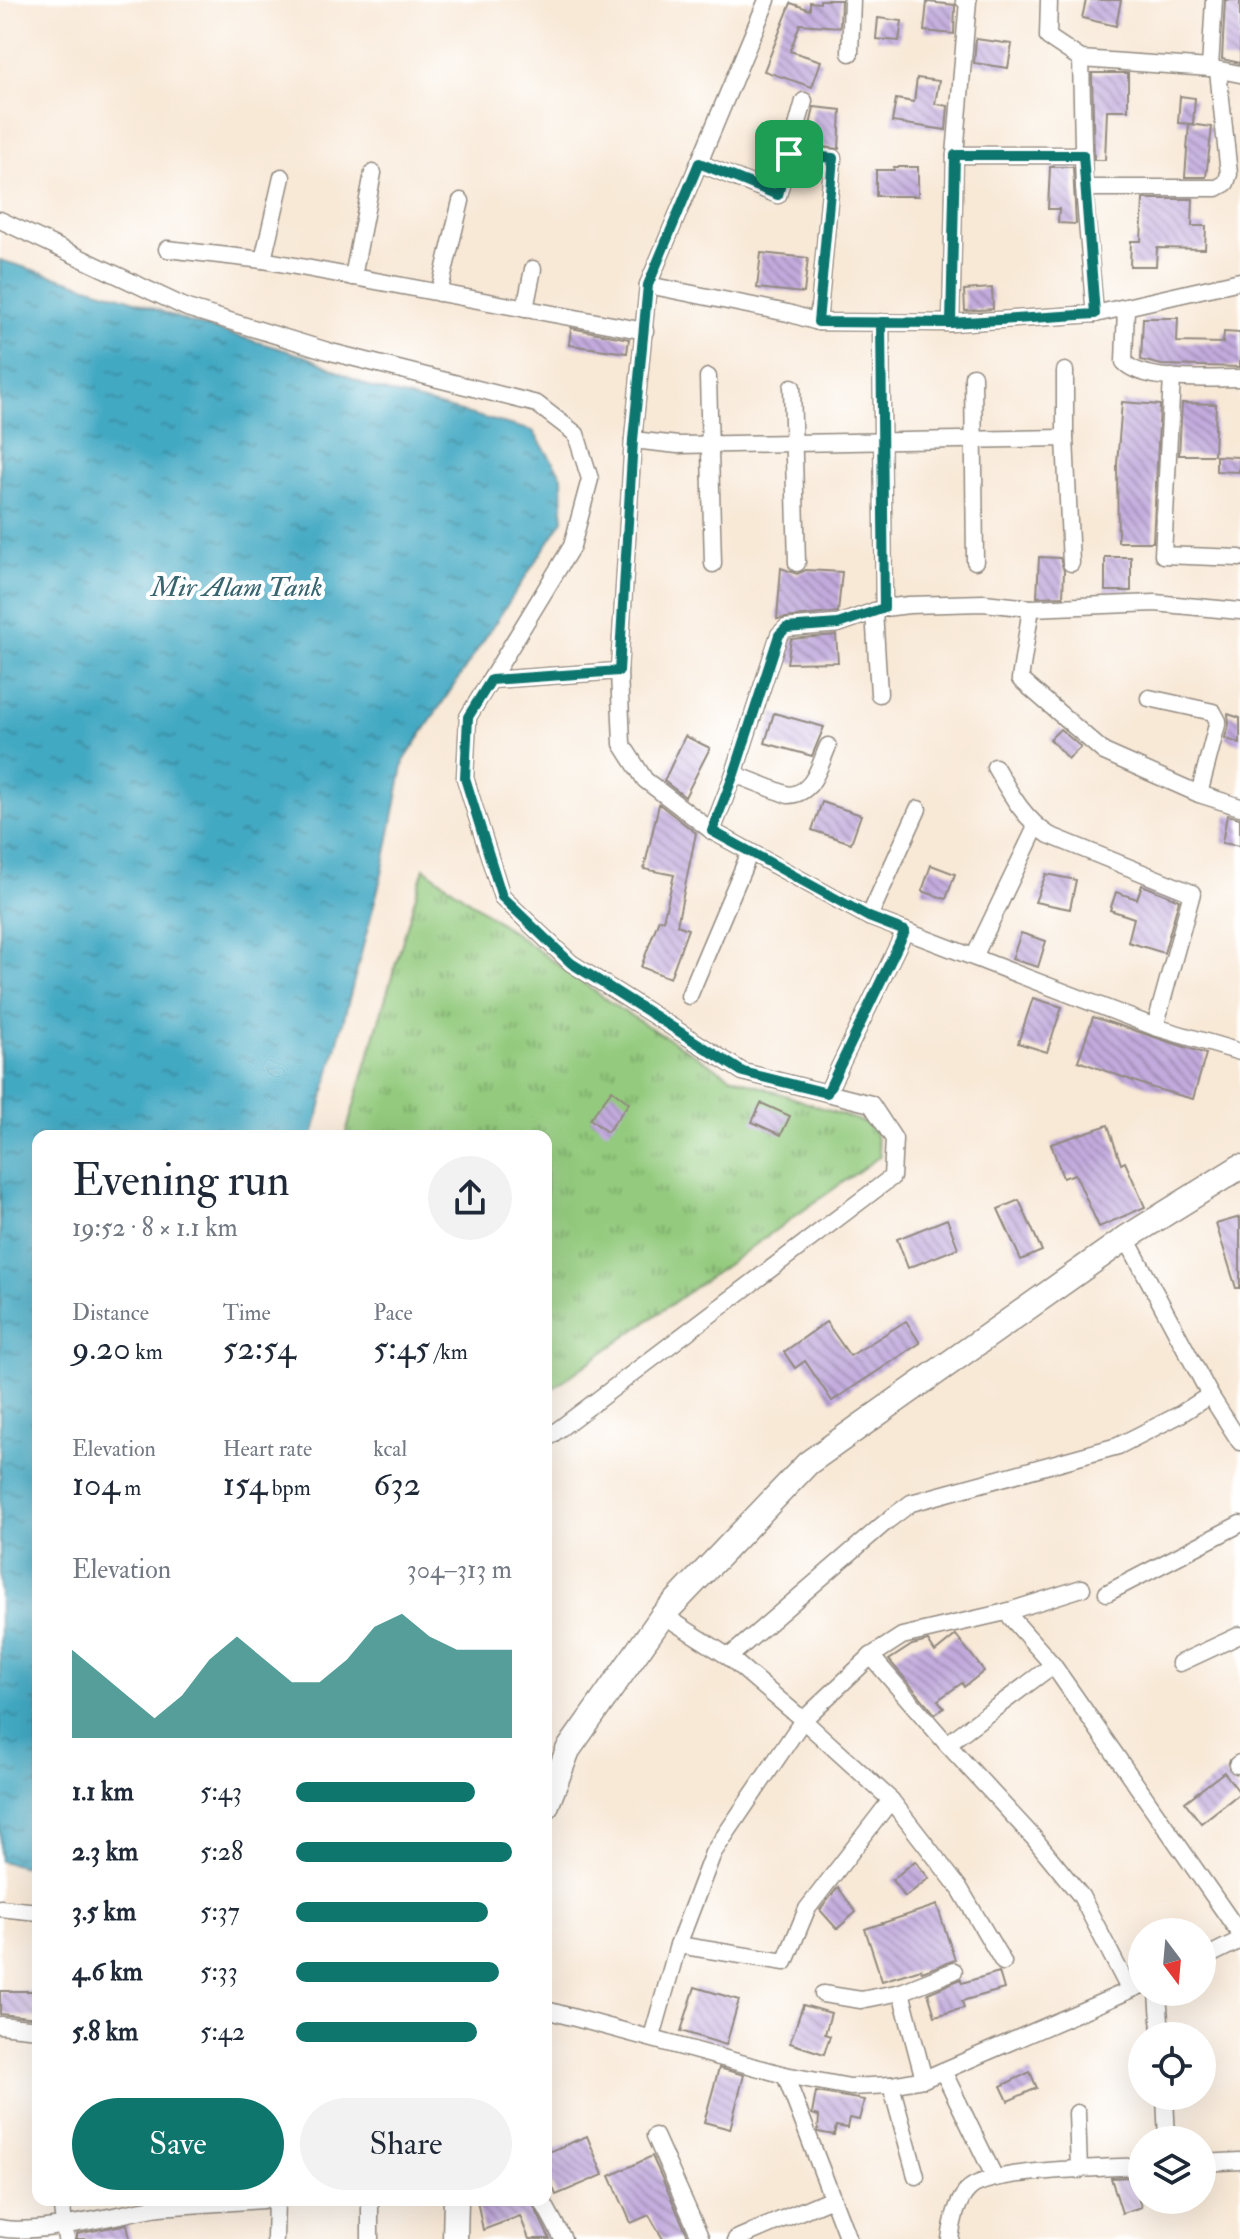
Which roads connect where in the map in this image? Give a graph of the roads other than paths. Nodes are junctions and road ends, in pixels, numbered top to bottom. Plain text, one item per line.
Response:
1 (767, 0) edge
2 (852, 0) edge
3 (964, 0) edge
4 (1049, 0) edge
5 (1214, 0) edge
6 (850, 53) dead end
7 (1081, 59) junction
8 (1214, 70) junction
9 (1240, 74) edge
10 (804, 101) dead end
11 (789, 154) junction
12 (955, 155) junction
13 (1083, 155) junction
14 (699, 163) junction
15 (373, 173) dead end
16 (282, 177) dead end
17 (1084, 188) junction
18 (461, 201) dead end
19 (0, 220) edge
20 (167, 249) dead end
21 (263, 260) junction
22 (533, 269) dead end
23 (353, 277) junction
24 (1240, 281) edge
25 (648, 285) junction
26 (439, 293) junction
27 (1126, 308) junction
28 (525, 309) junction
29 (1095, 314) junction
30 (818, 322) junction
31 (881, 322) junction
32 (951, 323) junction
33 (645, 331) junction
34 (1065, 371) dead end
35 (973, 376) dead end
36 (708, 377) dead end
37 (1172, 377) junction
38 (1240, 378) edge
39 (792, 387) dead end
40 (1065, 438) junction
41 (633, 440) junction
42 (974, 441) junction
43 (794, 442) junction
44 (883, 443) junction
45 (710, 444) junction
46 (1240, 558) edge
47 (975, 561) dead end
48 (797, 563) dead end
49 (1071, 563) dead end
50 (713, 564) dead end
51 (1031, 608) junction
52 (879, 609) junction
53 (1240, 611) edge
54 (619, 671) junction
55 (491, 680) junction
56 (879, 694) dead end
57 (1149, 698) dead end
58 (828, 746) dead end
59 (995, 767) dead end
60 (734, 774) junction
61 (1199, 794) junction
62 (1240, 807) edge
63 (918, 809) dead end
64 (1036, 827) junction
65 (712, 831) junction
66 (750, 852) junction
67 (869, 917) junction
68 (905, 931) junction
69 (974, 957) junction
70 (689, 996) dead end
71 (1155, 1027) junction
72 (1240, 1052) edge
73 (827, 1093) junction
74 (1240, 1167) edge
75 (1126, 1238) junction
76 (1210, 1395) junction
77 (552, 1434) edge
78 (1240, 1442) edge
79 (1240, 1524) edge
80 (1082, 1588) dead end
81 (1107, 1593) dead end
82 (1006, 1612) junction
83 (663, 1615) junction
84 (1240, 1635) edge
85 (871, 1656) junction
86 (729, 1657) junction
87 (1180, 1663) dead end
88 (1053, 1665) junction
89 (803, 1720) junction
90 (947, 1744) junction
91 (552, 1791) edge
92 (891, 1800) junction
93 (0, 1908) edge
94 (32, 1911) edge
95 (1240, 1934) edge
96 (1240, 1940) edge
97 (678, 1945) junction
98 (1216, 1952) edge
99 (1003, 1962) dead end
100 (954, 1971) dead end
101 (1128, 1974) edge
102 (1128, 1990) edge
103 (901, 1992) junction
104 (823, 1994) dead end
105 (552, 2012) edge
106 (0, 2025) edge
107 (32, 2028) edge
108 (652, 2037) junction
109 (943, 2071) junction
110 (785, 2075) junction
111 (924, 2079) junction
112 (891, 2085) junction
113 (1077, 2113) dead end
114 (655, 2136) dead end
115 (1240, 2161) edge
116 (1216, 2162) edge
117 (1128, 2167) edge
118 (1079, 2170) junction
119 (916, 2176) dead end
120 (995, 2178) junction
121 (832, 2198) junction
122 (62, 2206) edge
123 (151, 2206) edge
124 (276, 2206) edge
125 (370, 2206) edge
126 (456, 2206) edge
127 (545, 2206) edge
128 (0, 2228) edge
129 (65, 2232) edge
130 (275, 2239) edge
131 (370, 2239) edge
132 (455, 2239) edge
133 (563, 2239) edge
134 (701, 2239) edge
135 (736, 2239) edge
136 (848, 2239) edge
137 (950, 2239) edge

1 - 14 street
2 - 6 street
3 - 12 street
4 - 7 street
5 - 8 street
7 - 8 street
7 - 13 street
8 - 9 street
8 - 17 street
10 - 11 street
11 - 14 street
11 - 30 street
12 - 13 street
12 - 32 street
13 - 17 street
14 - 25 street
15 - 23 street
16 - 21 street
17 - 29 street
18 - 26 street
19 - 55 street
20 - 21 street
21 - 23 street
22 - 28 street
23 - 26 street
24 - 27 street
25 - 30 street
25 - 33 street
26 - 28 street
27 - 29 street
27 - 37 street
28 - 33 street
29 - 32 street
30 - 31 street
31 - 32 street
31 - 44 street
33 - 41 street
34 - 40 street
35 - 42 street
36 - 45 street
37 - 38 street
37 - 46 street
39 - 43 street
40 - 42 street
40 - 49 street
41 - 45 street
41 - 54 street
42 - 44 street
42 - 47 street
43 - 44 street
43 - 45 street
43 - 48 street
44 - 52 street
45 - 50 street
51 - 52 street
51 - 53 street
51 - 61 street
52 - 56 street
52 - 60 street
54 - 55 street
54 - 65 street
55 - 73 street
57 - 61 street
58 - 60 street
59 - 64 street
60 - 65 street
61 - 62 street
63 - 67 street
64 - 69 street
64 - 71 street
65 - 66 street
66 - 67 street
66 - 70 street
67 - 68 street
68 - 69 street
68 - 73 street
69 - 71 street
71 - 72 street
73 - 77 street
74 - 75 main road
75 - 76 street
75 - 83 main road
76 - 78 street
76 - 86 street
79 - 81 street
80 - 82 street
82 - 85 street
82 - 88 street
83 - 86 street
83 - 91 main road
84 - 87 street
85 - 89 street
85 - 90 street
86 - 89 street
88 - 90 street
88 - 95 street
89 - 92 street
89 - 97 street
90 - 101 street
92 - 97 street
92 - 99 street
93 - 94 street
96 - 98 street
97 - 108 street
100 - 103 street
102 - 109 street
103 - 104 street
103 - 111 street
105 - 108 street
106 - 107 street
108 - 110 street
109 - 111 street
109 - 120 street
110 - 112 street
110 - 121 street
111 - 112 street
112 - 119 street
113 - 118 street
114 - 134 street
115 - 116 street
117 - 118 street
118 - 120 street
120 - 137 street
121 - 135 street
121 - 136 street
122 - 129 street
123 - 129 street
124 - 130 street
125 - 131 street
126 - 132 main road
127 - 133 street
128 - 129 street

